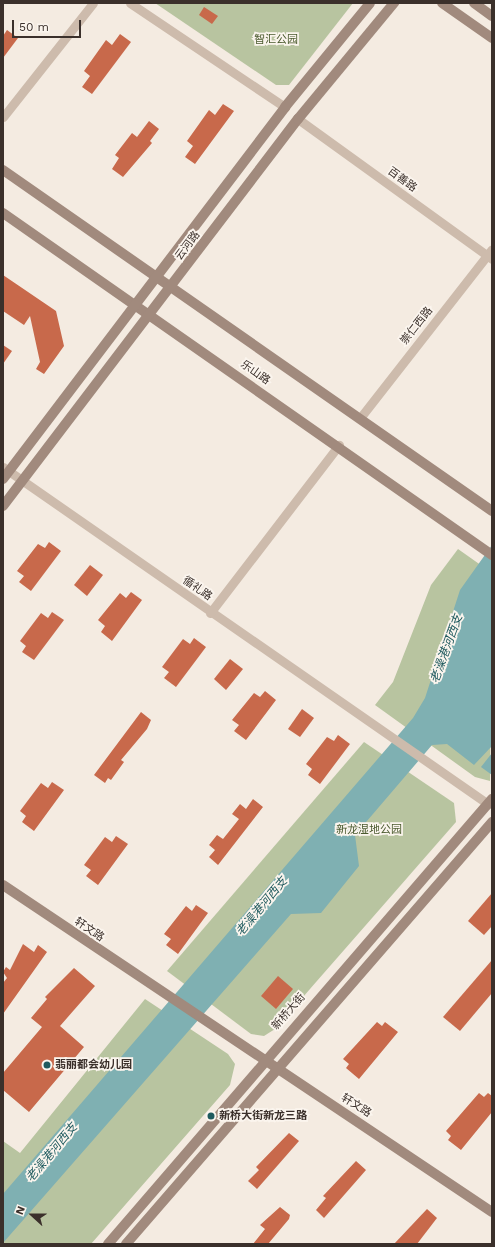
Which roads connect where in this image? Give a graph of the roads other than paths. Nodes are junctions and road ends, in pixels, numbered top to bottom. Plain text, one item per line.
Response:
1 (93, 3) edge
2 (130, 3) edge
3 (370, 3) edge
4 (394, 3) edge
5 (442, 3) edge
6 (474, 3) edge
7 (492, 16) edge
8 (492, 38) edge
9 (285, 107) junction
10 (3, 117) edge
11 (298, 120) junction
12 (3, 170) edge
13 (3, 213) edge
14 (490, 254) edge
15 (156, 277) junction
16 (171, 288) junction
17 (136, 304) junction
18 (151, 315) junction
19 (360, 418) junction
20 (339, 445) junction
21 (5, 473) edge
22 (22, 481) junction
23 (3, 506) edge
24 (492, 511) edge
25 (492, 555) edge
26 (210, 613) junction
27 (490, 801) edge
28 (492, 822) edge
29 (3, 885) edge
30 (262, 1061) junction
31 (276, 1070) junction
32 (492, 1212) edge
33 (108, 1244) edge
34 (126, 1244) edge

1 - 10 street
2 - 9 street
3 - 9 street, 云河路
4 - 11 street, 云河路
5 - 8 street
6 - 7 street
9 - 15 street, 云河路
11 - 14 street, 百善路
11 - 16 street, 云河路
12 - 15 street, 乐山路
13 - 17 street, 乐山路
14 - 19 street, 崇仁西路
15 - 16 street, 乐山路
15 - 17 street, 云河路
16 - 18 street, 云河路
16 - 19 street, 乐山路
17 - 18 street, 乐山路
17 - 21 street, 云河路
18 - 20 street, 乐山路
18 - 22 street, 云河路
19 - 24 street, 乐山路
20 - 25 street, 乐山路
20 - 26 street
21 - 22 street, 循礼路
22 - 23 street, 云河路
22 - 26 street, 循礼路
26 - 27 street, 循礼路
27 - 30 street, 新桥大街
28 - 31 street
29 - 30 street, 轩文路
30 - 31 street, 轩文路
30 - 33 street, 新桥大街
31 - 32 street, 轩文路
31 - 34 street

